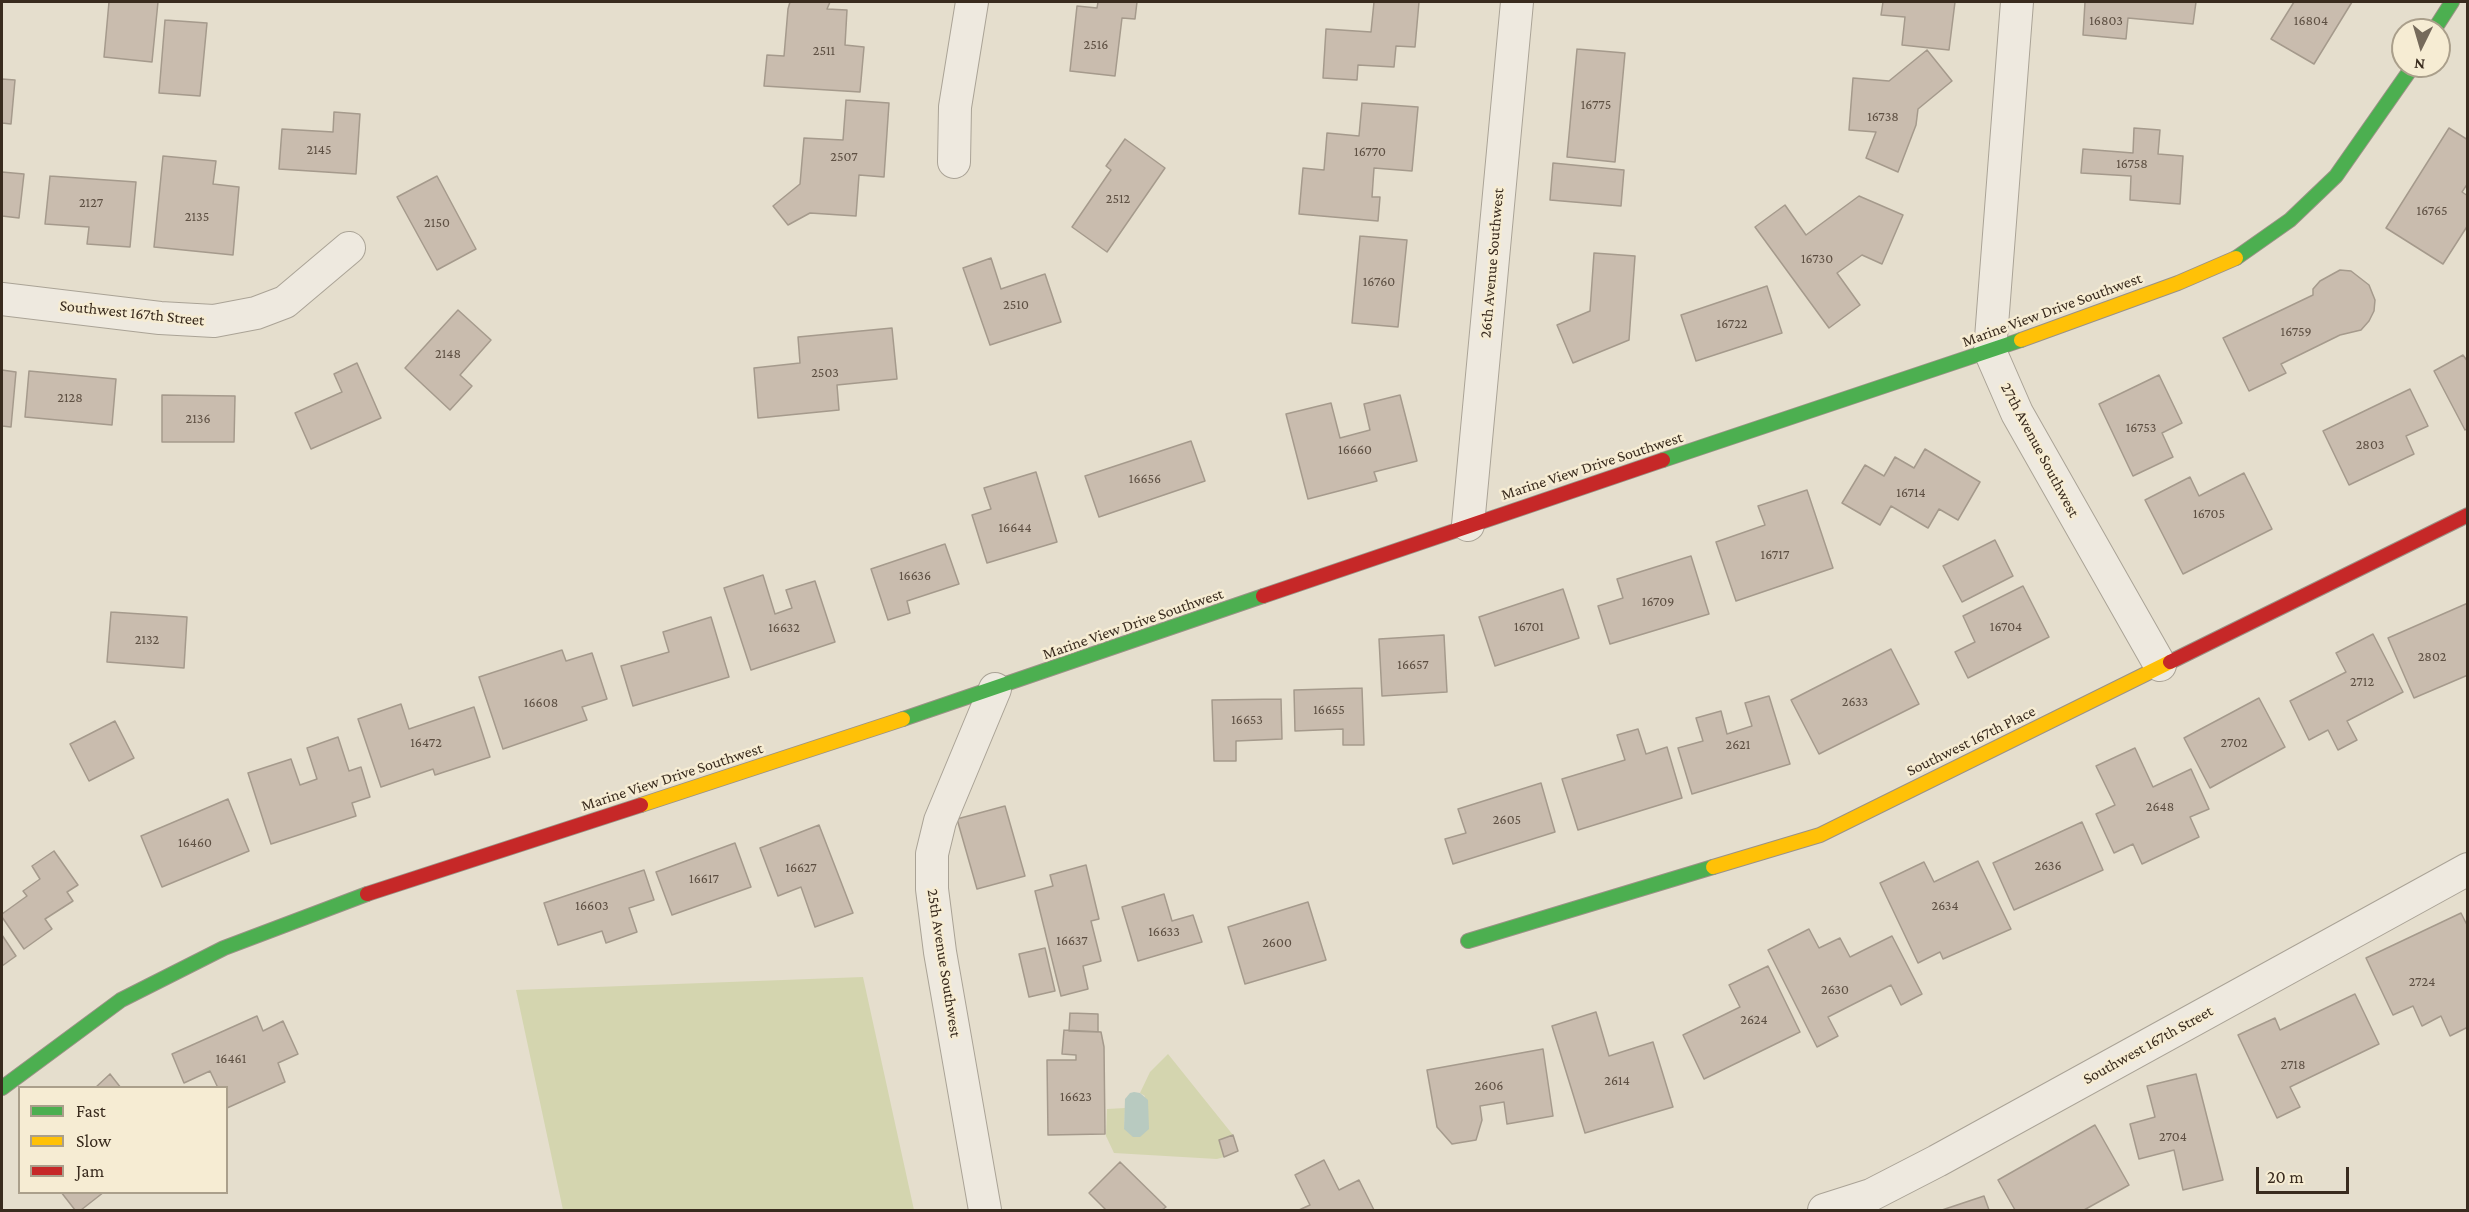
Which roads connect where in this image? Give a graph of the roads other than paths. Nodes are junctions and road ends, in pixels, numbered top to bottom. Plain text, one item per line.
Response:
1 (972, 2) edge
2 (1517, 2) edge
3 (2017, 2) edge
4 (2452, 2) edge
5 (2442, 18) edge
6 (2405, 78) edge
7 (954, 162) dead end
8 (349, 248) dead end
9 (2, 299) edge
10 (1990, 351) junction
11 (2468, 515) edge
12 (1468, 525) junction
13 (2160, 665) junction
14 (995, 689) junction
15 (2468, 869) edge
16 (1468, 940) dead end
17 (2, 1088) edge
18 (985, 1210) edge
19 (1824, 1210) edge

1 - 7 street
2 - 12 street, 26th Avenue Southwest
3 - 10 street, 27th Avenue Southwest
4 - 5 street
6 - 10 street, Marine View Drive Southwest
8 - 9 street, Southwest 167th Street
10 - 12 street, Marine View Drive Southwest
10 - 13 street, 27th Avenue Southwest
11 - 13 street, Southwest 167th Place
12 - 14 street, Marine View Drive Southwest
13 - 16 street, Southwest 167th Place
14 - 17 street, Marine View Drive Southwest
14 - 18 street, 25th Avenue Southwest
15 - 19 street, Southwest 167th Street

